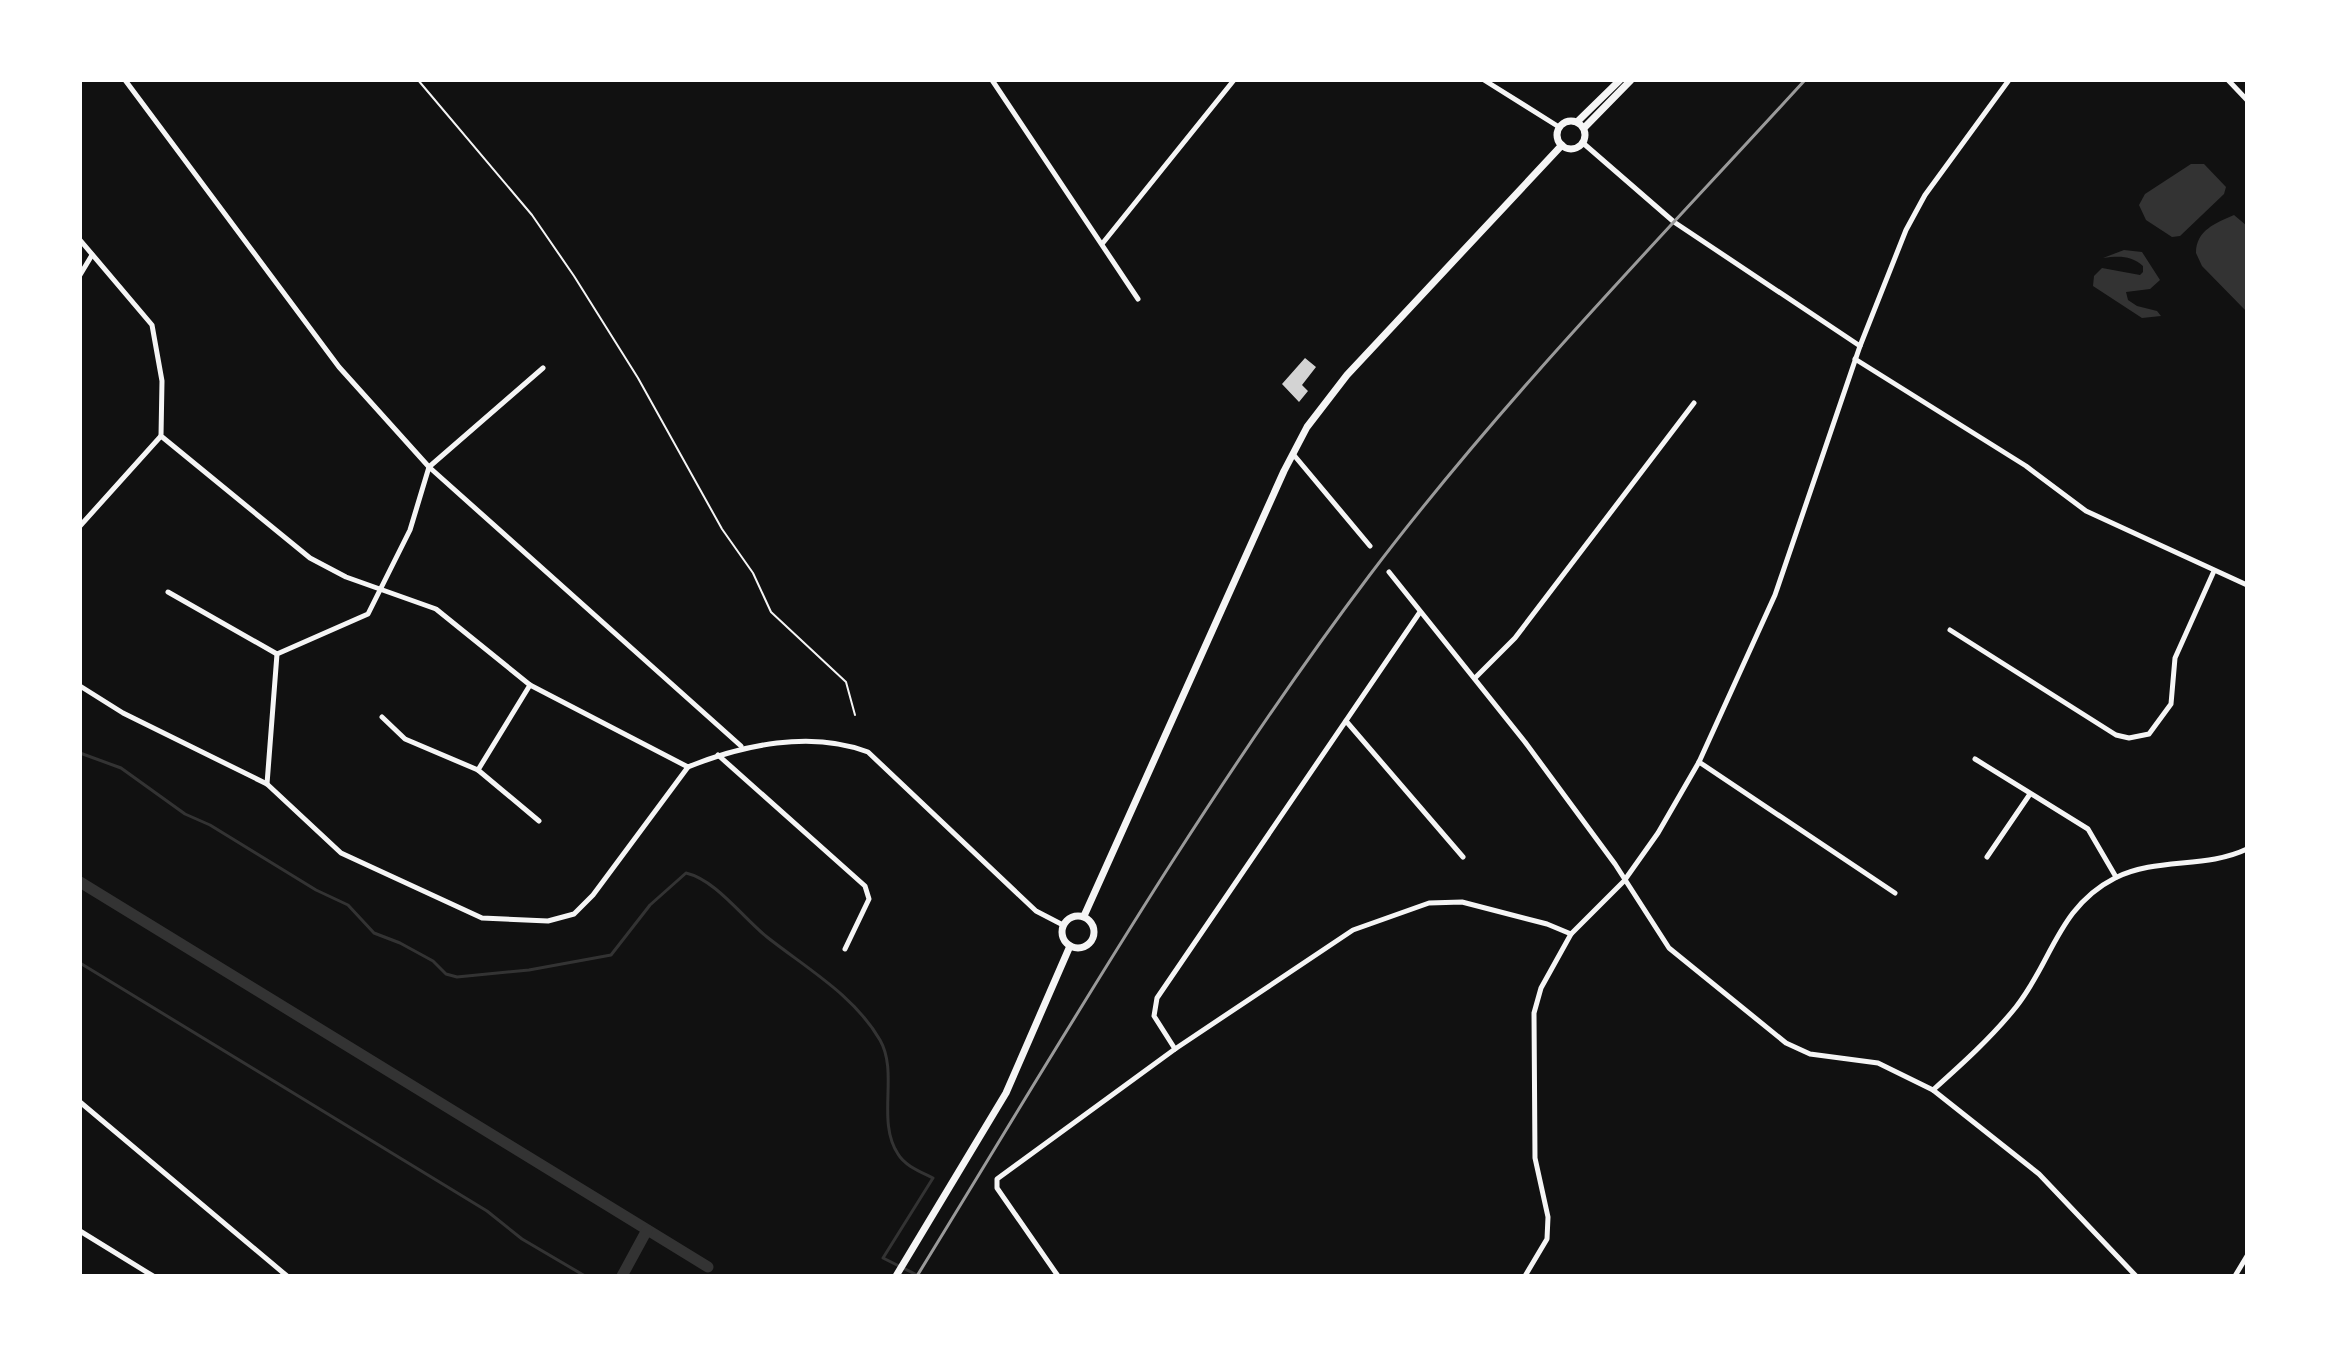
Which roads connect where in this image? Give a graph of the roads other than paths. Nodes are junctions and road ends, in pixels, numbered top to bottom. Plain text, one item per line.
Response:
1 (125, 80) edge
2 (992, 80) edge
3 (1234, 80) edge
4 (1484, 80) edge
5 (1620, 80) edge
6 (1631, 80) edge
7 (2009, 80) edge
8 (2228, 80) edge
9 (2247, 100) edge
10 (1580, 125) junction
11 (1559, 127) junction
12 (1583, 143) junction
13 (1562, 145) junction
14 (80, 240) edge
15 (1102, 244) junction
16 (92, 255) junction
17 (80, 275) edge
18 (1138, 299) dead end
19 (1860, 346) junction
20 (1855, 359) junction
21 (543, 368) dead end
22 (1694, 403) dead end
23 (161, 436) junction
24 (1292, 453) junction
25 (429, 467) junction
26 (80, 526) edge
27 (1370, 546) dead end
28 (2214, 571) junction
29 (1389, 572) dead end
30 (2247, 585) edge
31 (381, 587) junction
32 (168, 592) dead end
33 (1420, 612) junction
34 (1950, 630) dead end
35 (277, 654) junction
36 (1475, 678) junction
37 (530, 685) junction
38 (80, 686) edge
39 (382, 717) dead end
40 (1346, 721) junction
41 (742, 747) junction
42 (718, 755) junction
43 (1975, 759) dead end
44 (1699, 762) junction
45 (688, 767) junction
46 (478, 770) junction
47 (267, 784) junction
48 (2030, 794) junction
49 (539, 821) dead end
50 (2247, 849) edge
51 (1463, 857) dead end
52 (1987, 857) dead end
53 (2116, 877) junction
54 (1624, 881) junction
55 (1895, 893) dead end
56 (1084, 916) junction
57 (1063, 925) junction
58 (1571, 934) junction
59 (1070, 946) junction
60 (845, 949) dead end
61 (1175, 1049) junction
62 (1933, 1090) junction
63 (80, 1102) edge
64 (80, 1231) edge
65 (2247, 1256) edge
66 (899, 1270) edge
67 (153, 1276) edge
68 (287, 1276) edge
69 (1058, 1276) edge
70 (1525, 1276) edge
71 (2136, 1276) edge
72 (2235, 1276) edge

1 - 25 street
2 - 15 street
3 - 15 street
4 - 11 street
5 - 10 main road
6 - 10 main road
7 - 19 street
8 - 9 street
10 - 11 main road
10 - 12 main road
11 - 13 main road
12 - 13 main road
12 - 19 street
13 - 24 main road
14 - 16 street
15 - 18 street
16 - 17 street
16 - 23 street
19 - 20 street
20 - 28 street
20 - 44 street
21 - 25 street
22 - 36 street
23 - 26 street
23 - 31 street
24 - 27 street
24 - 56 main road
25 - 31 street
25 - 41 street
28 - 30 street
28 - 34 street
29 - 33 street
31 - 35 street
31 - 37 street
32 - 35 street
33 - 36 street
33 - 40 street
35 - 47 street
36 - 54 street
37 - 45 street
37 - 46 street
38 - 47 street
39 - 46 street
40 - 51 street
40 - 61 street
41 - 42 street
41 - 57 street
42 - 45 street
42 - 60 street
43 - 48 street
44 - 54 street
44 - 55 street
45 - 47 street
46 - 49 street
48 - 52 street
48 - 53 street
50 - 53 street
53 - 62 street
54 - 58 street
54 - 62 street
56 - 57 main road
56 - 59 main road
57 - 59 main road
58 - 61 street
58 - 70 street
59 - 66 main road
61 - 69 street
62 - 71 street
63 - 68 street
64 - 67 street
65 - 72 street

